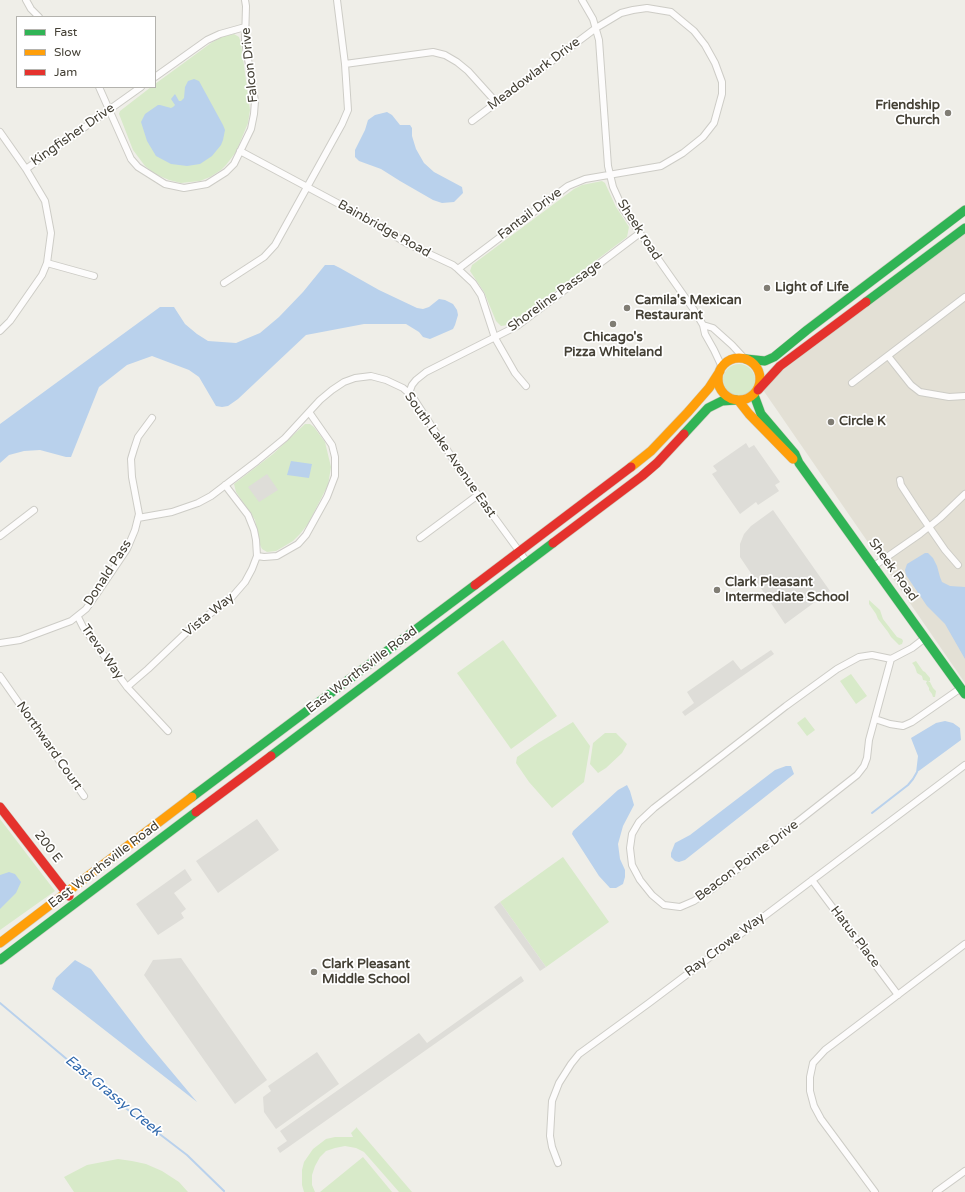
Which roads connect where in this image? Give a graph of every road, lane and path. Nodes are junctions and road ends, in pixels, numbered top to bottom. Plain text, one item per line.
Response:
1 (26, 0) edge
2 (245, 0) edge
3 (337, 0) edge
4 (582, 0) edge
5 (39, 16) edge
6 (245, 27) junction
7 (596, 28) junction
8 (345, 64) junction
9 (156, 76) edge
10 (100, 88) edge
11 (140, 88) edge
12 (496, 102) junction
13 (109, 110) junction
14 (472, 121) dead end
15 (0, 132) edge
16 (240, 151) junction
17 (26, 169) junction
18 (610, 174) junction
19 (308, 188) junction
20 (965, 210) edge
21 (965, 228) edge
22 (640, 233) junction
23 (47, 263) junction
24 (458, 269) junction
25 (94, 276) dead end
26 (224, 283) dead end
27 (965, 297) edge
28 (703, 325) junction
29 (0, 331) edge
30 (495, 338) junction
31 (888, 356) junction
32 (745, 359) junction
33 (721, 369) junction
34 (852, 383) dead end
35 (526, 386) dead end
36 (756, 392) junction
37 (409, 393) junction
38 (965, 396) edge
39 (737, 400) junction
40 (310, 412) junction
41 (152, 418) dead end
42 (799, 463) junction
43 (900, 480) dead end
44 (225, 485) junction
45 (965, 494) edge
46 (478, 495) junction
47 (34, 510) dead end
48 (138, 518) junction
49 (930, 527) junction
50 (0, 536) edge
51 (420, 538) dead end
52 (519, 551) junction
53 (257, 556) junction
54 (528, 562) junction
55 (958, 565) dead end
56 (874, 566) junction
57 (78, 616) junction
58 (925, 638) junction
59 (0, 643) edge
60 (891, 658) junction
61 (0, 676) edge
62 (127, 687) junction
63 (963, 691) edge
64 (875, 719) junction
65 (168, 731) dead end
66 (965, 765) edge
67 (84, 796) dead end
68 (0, 807) edge
69 (812, 880) junction
70 (66, 892) junction
71 (74, 904) junction
72 (0, 943) edge
73 (965, 944) edge
74 (0, 960) edge
75 (898, 994) junction
76 (558, 1162) dead end
77 (965, 1170) edge
78 (875, 1192) edge
79 (936, 1192) edge

1 - 5 street
2 - 6 street, Falcon Drive
3 - 8 street
4 - 7 street, Sheek road
6 - 9 street
6 - 16 street, Falcon Drive
7 - 12 street, Meadowlark Drive
7 - 18 street, Sheek road
7 - 18 street, Meadowlark Drive
8 - 12 street
8 - 19 street
10 - 13 street, Falcon Drive
11 - 13 street, Kingfisher Drive
12 - 14 street, Meadowlark Drive
13 - 16 street, Falcon Drive
13 - 17 street, Kingfisher Drive
15 - 17 street
16 - 19 street, Bainbridge Road
17 - 23 street
18 - 22 street, Sheek road
18 - 24 street, Fantail Drive
19 - 24 street, Bainbridge Road
19 - 26 street
20 - 32 main road
21 - 36 main road
22 - 28 street, Sheek road
22 - 30 street, Shoreline Passage
23 - 25 street
23 - 29 street
24 - 30 street, Bainbridge Road
27 - 31 street
28 - 32 street, Sheek road
28 - 33 street, Sheek road
30 - 35 street, Bainbridge Road
30 - 37 street, Shoreline Passage
31 - 34 street
31 - 38 street
32 - 33 main road
32 - 36 main road
33 - 39 main road
33 - 52 main road, East Worthsville Road
36 - 39 main road
36 - 42 main road, Sheek Road
37 - 40 street, South Lake Avenue East
37 - 46 street, South Lake Avenue East
39 - 42 main road, Sheek Road
39 - 54 main road, East Worthsville Road
40 - 44 street, South Lake Avenue East
40 - 53 street
41 - 48 street
42 - 56 main road, Sheek Road
43 - 49 street
44 - 48 street, South Lake Avenue East
44 - 53 street
45 - 49 street
46 - 51 street
46 - 52 street, South Lake Avenue East
47 - 50 street
48 - 57 street, Donald Pass
49 - 55 street
49 - 56 street
52 - 54 street, South Lake Avenue East
52 - 70 main road, East Worthsville Road
53 - 62 street, Vista Way
54 - 71 main road, East Worthsville Road
56 - 58 main road, Sheek Road
57 - 59 street, Donald Pass
57 - 62 street, Treva Way
58 - 60 street
58 - 63 main road, Sheek Road
60 - 64 street, Beacon Pointe Drive
60 - 64 street, Beacon Pointe Drive
61 - 67 street, Northward Court
62 - 65 street, Treva Way
63 - 64 street
66 - 69 street, Ray Crowe Way
68 - 70 main road, 200 E
69 - 75 street, Hatus Place
69 - 76 street, Ray Crowe Way
70 - 71 main road, 200 E
70 - 72 main road, East Worthsville Road
71 - 74 main road, East Worthsville Road
73 - 75 street
75 - 78 street
77 - 79 street

